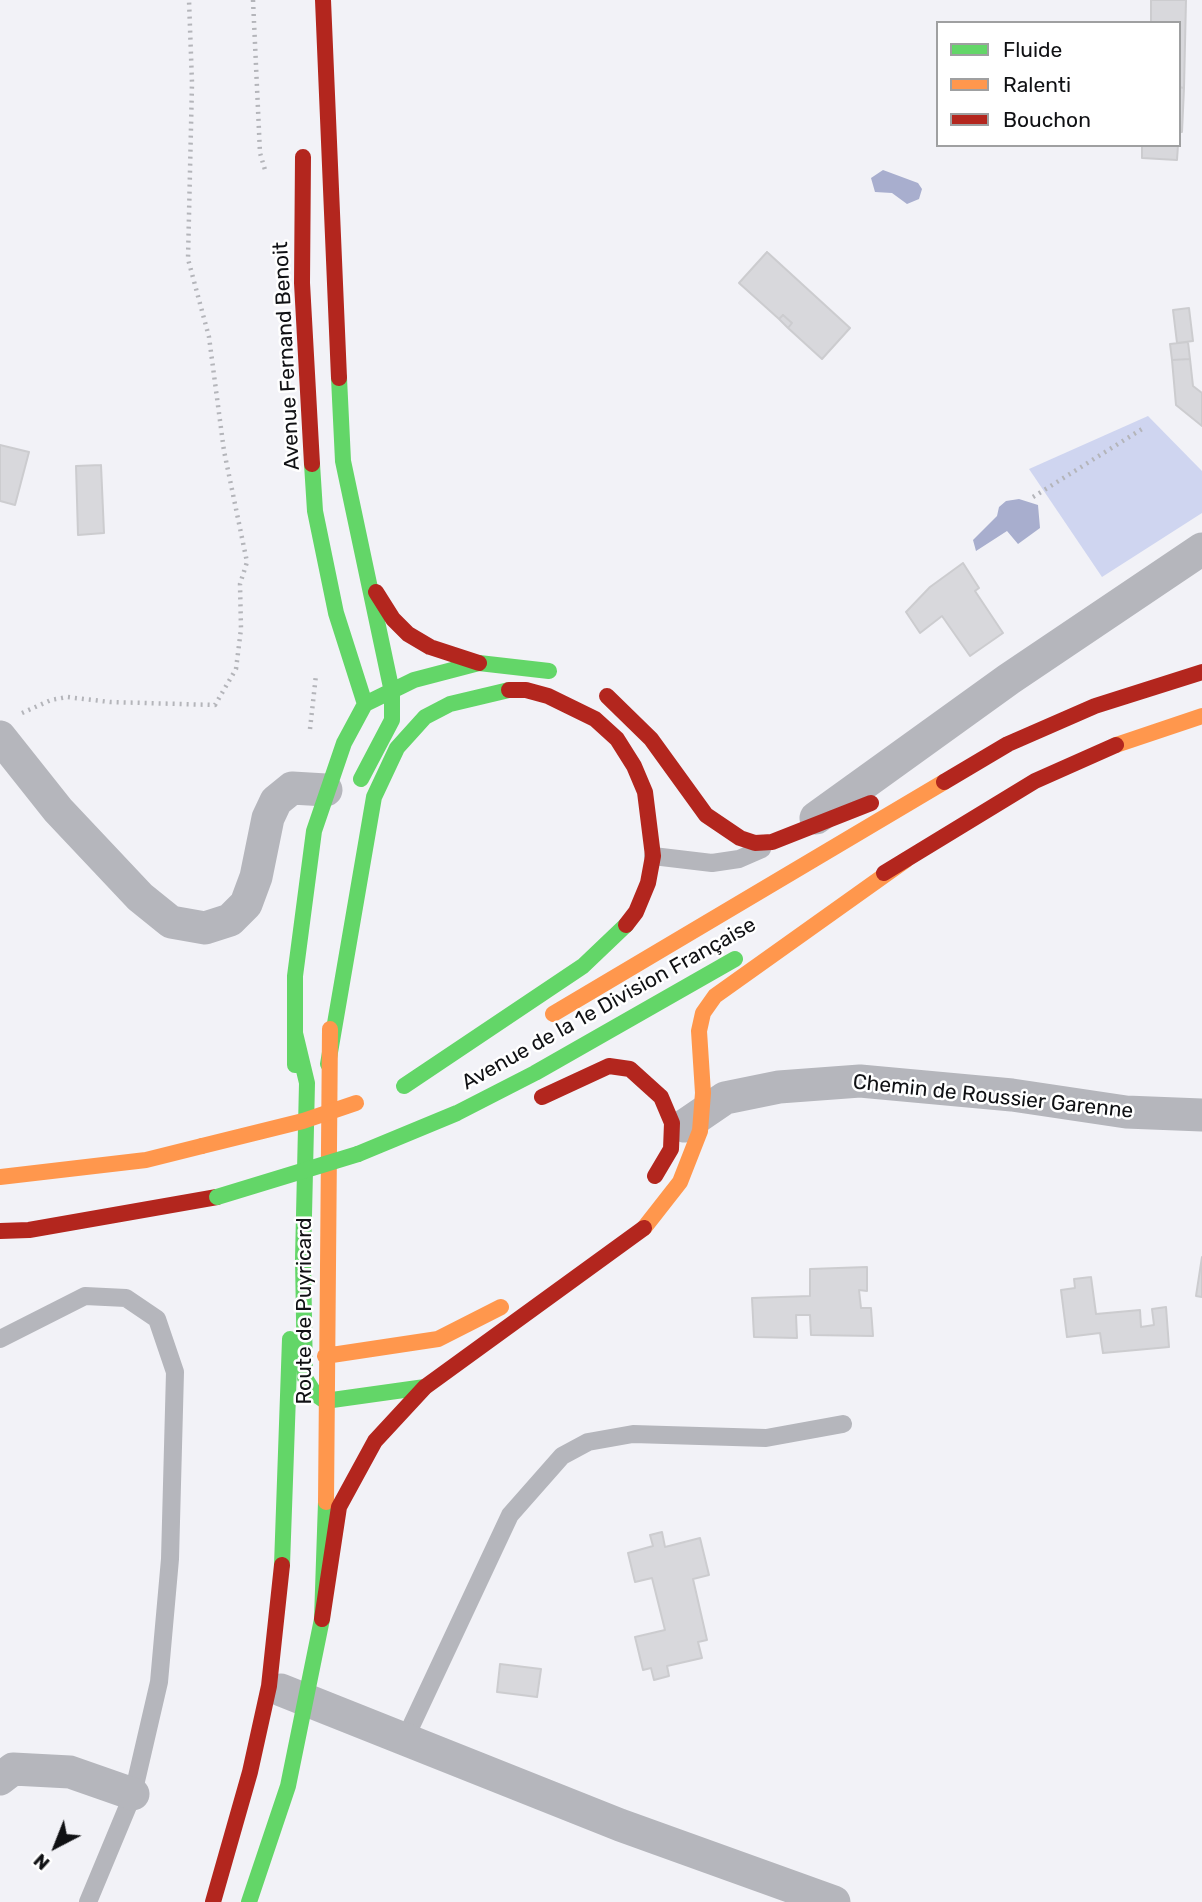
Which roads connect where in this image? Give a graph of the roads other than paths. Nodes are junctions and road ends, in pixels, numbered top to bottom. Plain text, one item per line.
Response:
1 (323, 0) edge
2 (303, 136) dead end
3 (1202, 549) edge
4 (368, 579) junction
5 (480, 663) junction
6 (1202, 672) edge
7 (569, 678) dead end
8 (592, 687) dead end
9 (392, 692) junction
10 (365, 704) junction
11 (1202, 716) edge
12 (392, 720) junction
13 (409, 732) junction
14 (1, 739) edge
15 (1008, 744) junction
16 (341, 793) junction
17 (794, 835) junction
18 (349, 842) dead end
19 (653, 856) junction
20 (906, 860) junction
21 (534, 1025) dead end
22 (295, 1033) junction
23 (499, 1042) dead end
24 (328, 1064) junction
25 (362, 1100) dead end
26 (532, 1102) dead end
27 (701, 1113) junction
28 (1202, 1115) edge
29 (671, 1136) junction
30 (0, 1177) edge
31 (349, 1177) dead end
32 (644, 1193) dead end
33 (284, 1198) dead end
34 (194, 1218) dead end
35 (29, 1230) junction
36 (0, 1231) edge
37 (517, 1297) dead end
38 (0, 1339) edge
39 (325, 1356) junction
40 (305, 1378) junction
41 (425, 1387) junction
42 (325, 1401) junction
43 (305, 1404) dead end
44 (843, 1424) dead end
45 (299, 1549) dead end
46 (298, 1575) dead end
47 (322, 1619) junction
48 (286, 1692) junction
49 (405, 1739) junction
50 (0, 1779) edge
51 (261, 1793) dead end
52 (133, 1794) junction
53 (88, 1902) edge
54 (213, 1902) edge
55 (249, 1902) edge
56 (834, 1902) edge

1 - 4 main road
2 - 10 main road, Avenue Fernand Benoit
3 - 17 street
4 - 5 main road
4 - 9 main road
5 - 7 main road
5 - 9 main road
6 - 15 main road, Avenue de la 1e Division Française
8 - 17 main road
9 - 10 main road
9 - 12 main road
10 - 12 main road
10 - 16 main road
11 - 20 main road, Avenue de la 1e Division Française
12 - 13 main road
12 - 16 main road
13 - 19 main road
13 - 24 main road
14 - 16 street
15 - 17 main road
15 - 21 main road, Avenue de la 1e Division Française
16 - 22 main road
17 - 19 lane
18 - 24 main road, Route de Puyricard
19 - 23 main road, Avenue de la 1e Division Française
20 - 27 main road
20 - 35 main road, Avenue de la 1e Division Française, bridge
22 - 40 main road
22 - 48 main road, Route de Puyricard
24 - 39 main road, Route de Puyricard
25 - 30 main road, bridge
26 - 29 main road
27 - 28 street, Chemin de Roussier Garenne
27 - 29 street, Chemin de Roussier Garenne
27 - 41 main road
29 - 32 main road
31 - 33 main road
34 - 35 main road
35 - 36 main road, Avenue de la 1e Division Française
37 - 39 main road
38 - 52 lane
39 - 40 main road
39 - 42 main road, Route de Puyricard
40 - 42 main road
40 - 43 main road
41 - 42 main road
41 - 47 main road
42 - 47 main road, Route de Puyricard
44 - 49 lane
45 - 46 main road
47 - 48 main road, Route de Puyricard
48 - 49 street
48 - 54 main road, Route de Puyricard
48 - 55 main road, Route de Puyricard
49 - 56 street
50 - 52 street
51 - 54 main road
52 - 53 lane

